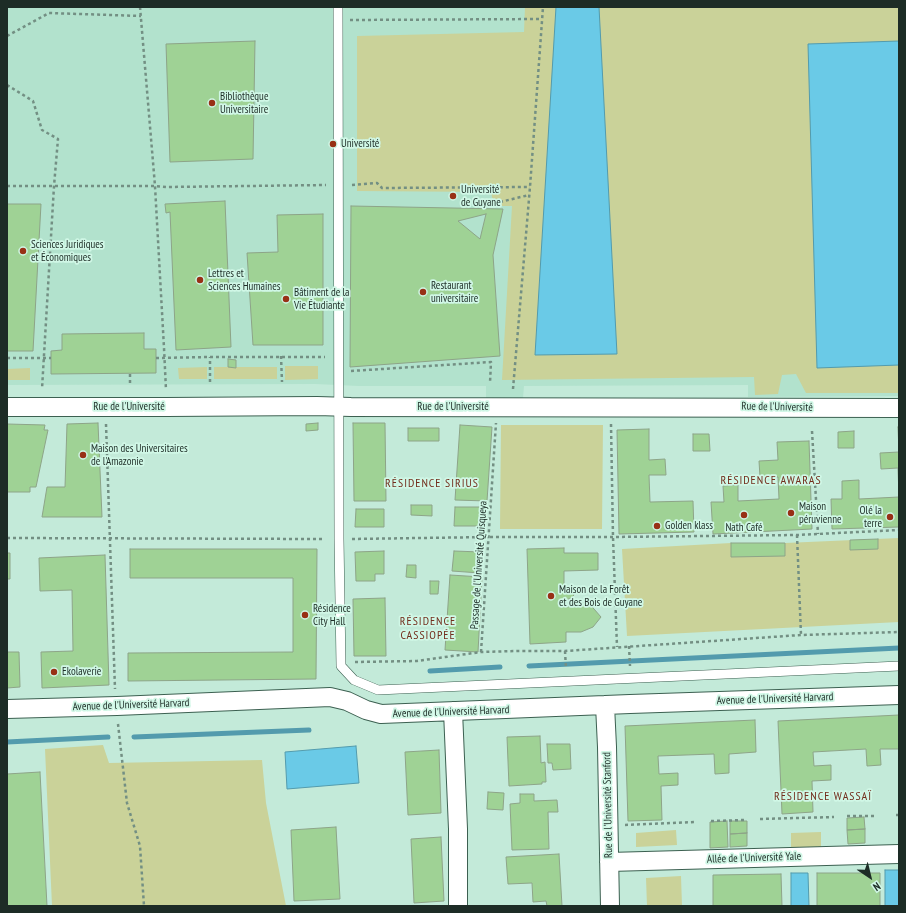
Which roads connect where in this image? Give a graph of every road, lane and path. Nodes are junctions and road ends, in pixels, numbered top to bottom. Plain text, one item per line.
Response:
1 (140, 7) edge
2 (338, 7) edge
3 (543, 7) edge
4 (141, 16) junction
5 (542, 19) junction
6 (348, 20) dead end
7 (7, 36) edge
8 (7, 85) edge
9 (328, 185) dead end
10 (349, 185) dead end
11 (7, 186) edge
12 (54, 186) junction
13 (155, 186) junction
14 (530, 187) junction
15 (529, 196) junction
16 (500, 202) dead end
17 (281, 356) junction
18 (210, 357) junction
19 (327, 357) dead end
20 (7, 358) edge
21 (44, 358) junction
22 (51, 358) dead end
23 (156, 358) dead end
24 (165, 358) junction
25 (346, 372) dead end
26 (130, 373) dead end
27 (210, 382) dead end
28 (282, 382) dead end
29 (130, 383) dead end
30 (490, 383) dead end
31 (42, 390) dead end
32 (166, 390) dead end
33 (7, 407) edge
34 (338, 407) junction
35 (505, 407) junction
36 (899, 408) edge
37 (106, 418) dead end
38 (611, 422) dead end
39 (812, 431) dead end
40 (899, 530) edge
41 (818, 534) junction
42 (797, 535) junction
43 (489, 537) junction
44 (7, 538) edge
45 (110, 538) junction
46 (613, 538) junction
47 (322, 539) dead end
48 (352, 539) dead end
49 (899, 632) edge
50 (801, 635) junction
51 (629, 646) junction
52 (616, 647) junction
53 (565, 651) junction
54 (481, 652) junction
55 (350, 662) dead end
56 (899, 666) edge
57 (630, 670) dead end
58 (566, 674) dead end
59 (899, 695) edge
60 (605, 705) junction
61 (7, 709) edge
62 (453, 711) junction
63 (117, 714) junction
64 (847, 816) dead end
65 (875, 816) dead end
66 (834, 817) dead end
67 (760, 819) dead end
68 (745, 820) dead end
69 (711, 821) dead end
70 (696, 822) dead end
71 (620, 825) dead end
72 (899, 854) edge
73 (609, 862) junction
74 (144, 906) edge
75 (458, 906) edge
76 (610, 906) edge

1 - 4 path
2 - 34 lane
3 - 5 path, Passage de l'Université Quisqueya
4 - 7 path
4 - 13 path
5 - 6 path
5 - 14 path, Passage de l'Université Quisqueya
8 - 12 path
9 - 13 path
10 - 14 path
11 - 12 path
12 - 13 path
12 - 21 path
13 - 24 path
14 - 15 path, Passage de l'Université Quisqueya
15 - 16 path
15 - 35 path, Passage de l'Université Quisqueya
17 - 18 path
17 - 19 path
17 - 28 path
18 - 24 path
18 - 27 path
20 - 21 path
21 - 22 path
21 - 31 path
23 - 24 path
24 - 32 path
25 - 30 path
26 - 29 path
33 - 34 street, Rue de l'Université
34 - 35 street, Rue de l'Université
34 - 56 lane
35 - 36 street, Rue de l'Université
35 - 43 path, Passage de l'Université Quisqueya
37 - 45 path
38 - 46 path
39 - 41 path
40 - 41 path
41 - 42 path
42 - 46 path
42 - 50 path
43 - 46 path
43 - 48 path
43 - 54 path, Passage de l'Université Quisqueya
44 - 45 path
45 - 47 path
45 - 63 path
46 - 52 path
49 - 50 path
50 - 51 path
51 - 52 path
51 - 57 path
52 - 53 path
53 - 54 path
53 - 58 path
54 - 55 path
59 - 60 street, Avenue de l'Université Harvard
60 - 62 street, Avenue de l'Université Harvard
60 - 73 street, Rue de l'Université Stanford
61 - 63 street, Avenue de l'Université Harvard
62 - 63 street, Avenue de l'Université Harvard
62 - 75 street
63 - 74 path
64 - 65 path
66 - 67 path
68 - 69 path
70 - 71 path
72 - 73 street, Allée de l'Université Yale
73 - 76 street, Rue de l'Université Stanford

